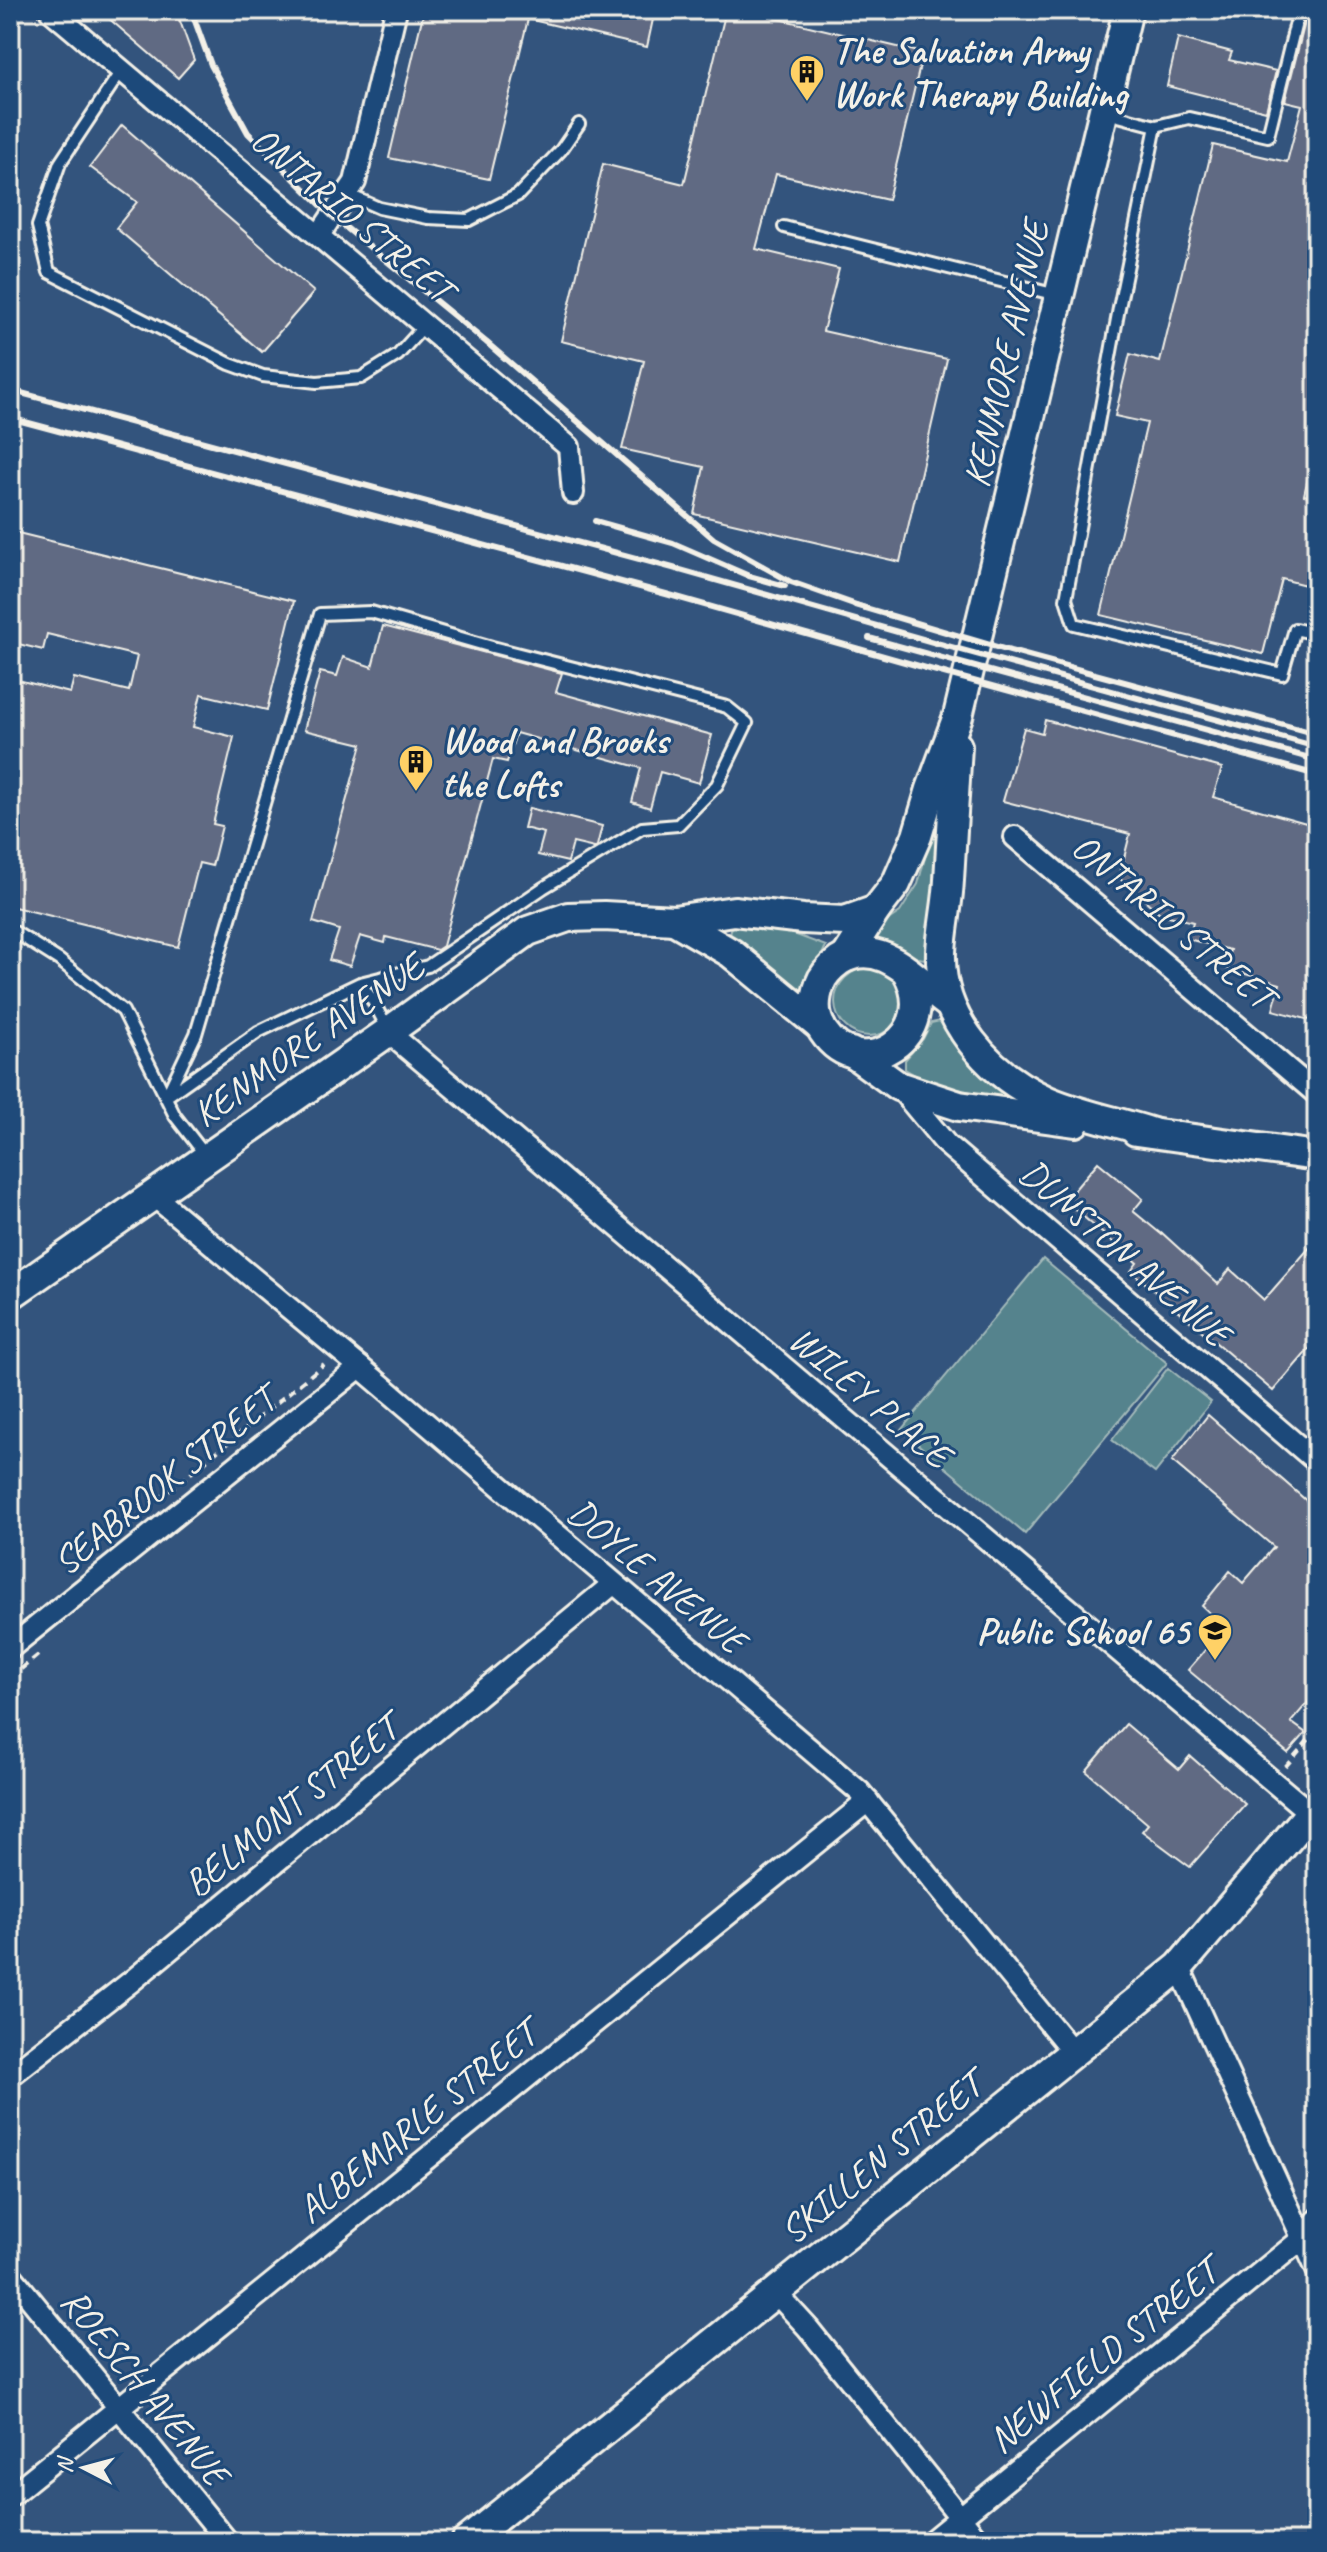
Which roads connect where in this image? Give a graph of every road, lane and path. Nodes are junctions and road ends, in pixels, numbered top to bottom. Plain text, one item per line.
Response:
1 (50, 10) edge
2 (396, 10) edge
3 (1128, 10) edge
4 (1299, 10) edge
5 (121, 71) junction
6 (1103, 113) junction
7 (579, 124) dead end
8 (1156, 126) junction
9 (347, 194) junction
10 (784, 227) dead end
11 (319, 235) junction
12 (1059, 295) junction
13 (425, 325) junction
14 (573, 493) dead end
15 (1317, 634) edge
16 (958, 716) junction
17 (1015, 837) dead end
18 (674, 920) junction
19 (10, 929) edge
20 (850, 939) junction
21 (360, 983) junction
22 (927, 988) junction
23 (821, 1027) junction
24 (388, 1032) junction
25 (851, 1052) junction
26 (898, 1086) junction
27 (1317, 1094) edge
28 (166, 1097) junction
29 (1153, 1133) junction
30 (1317, 1156) edge
31 (207, 1157) junction
32 (154, 1196) junction
33 (10, 1295) edge
34 (326, 1362) dead end
35 (360, 1367) junction
36 (1317, 1462) edge
37 (156, 1501) dead end
38 (613, 1584) junction
39 (10, 1648) edge
40 (1317, 1730) edge
41 (1282, 1770) dead end
42 (868, 1801) junction
43 (1314, 1809) edge
44 (1179, 1967) junction
45 (1073, 2052) junction
46 (10, 2076) edge
47 (1317, 2220) edge
48 (1303, 2238) junction
49 (1317, 2270) edge
50 (10, 2274) edge
51 (775, 2292) junction
52 (118, 2408) junction
53 (10, 2496) edge
54 (959, 2516) junction
55 (228, 2542) edge
56 (466, 2542) edge
57 (930, 2542) edge
58 (980, 2542) edge

1 - 5 street, ONTARIO STREET
2 - 9 street
3 - 6 street, KENMORE AVENUE
4 - 8 lane
5 - 11 street, ONTARIO STREET
5 - 13 lane
6 - 8 lane
6 - 12 street, KENMORE AVENUE
7 - 9 lane
8 - 15 lane
9 - 11 street
10 - 12 lane
11 - 13 street, ONTARIO STREET
12 - 16 street, KENMORE AVENUE
13 - 14 street, ONTARIO STREET
16 - 20 street, KENMORE AVENUE
16 - 22 street, KENMORE AVENUE
17 - 27 street, ONTARIO STREET
18 - 20 street, KENMORE AVENUE
18 - 23 street, KENMORE AVENUE
18 - 24 street, KENMORE AVENUE
19 - 28 lane
20 - 22 street
20 - 23 street
21 - 24 lane
21 - 28 lane
21 - 28 lane
22 - 25 street
22 - 29 street
23 - 25 street
24 - 31 street, KENMORE AVENUE
24 - 43 street, WILEY PLACE
25 - 26 street
26 - 29 street
26 - 36 street, DUNSTON AVENUE
28 - 31 lane
29 - 30 street
31 - 32 street, KENMORE AVENUE
32 - 33 street, KENMORE AVENUE
32 - 35 street, DOYLE AVENUE
34 - 37 path, SEABROOK STREET
35 - 38 street, DOYLE AVENUE
35 - 39 street, SEABROOK STREET
38 - 42 street, DOYLE AVENUE
38 - 46 street, BELMONT STREET
40 - 41 path
42 - 45 street, DOYLE AVENUE
42 - 52 street, ALBEMARLE STREET
43 - 44 street, SKILLEN STREET
44 - 45 street, SKILLEN STREET
44 - 48 street
45 - 51 street, SKILLEN STREET
47 - 48 street, NEWFIELD STREET
48 - 49 street
48 - 54 street, NEWFIELD STREET
50 - 52 street, ROESCH AVENUE
51 - 54 street
51 - 56 street, SKILLEN STREET
52 - 53 street, ALBEMARLE STREET
52 - 55 street, ROESCH AVENUE
54 - 57 street, NEWFIELD STREET
54 - 58 street

